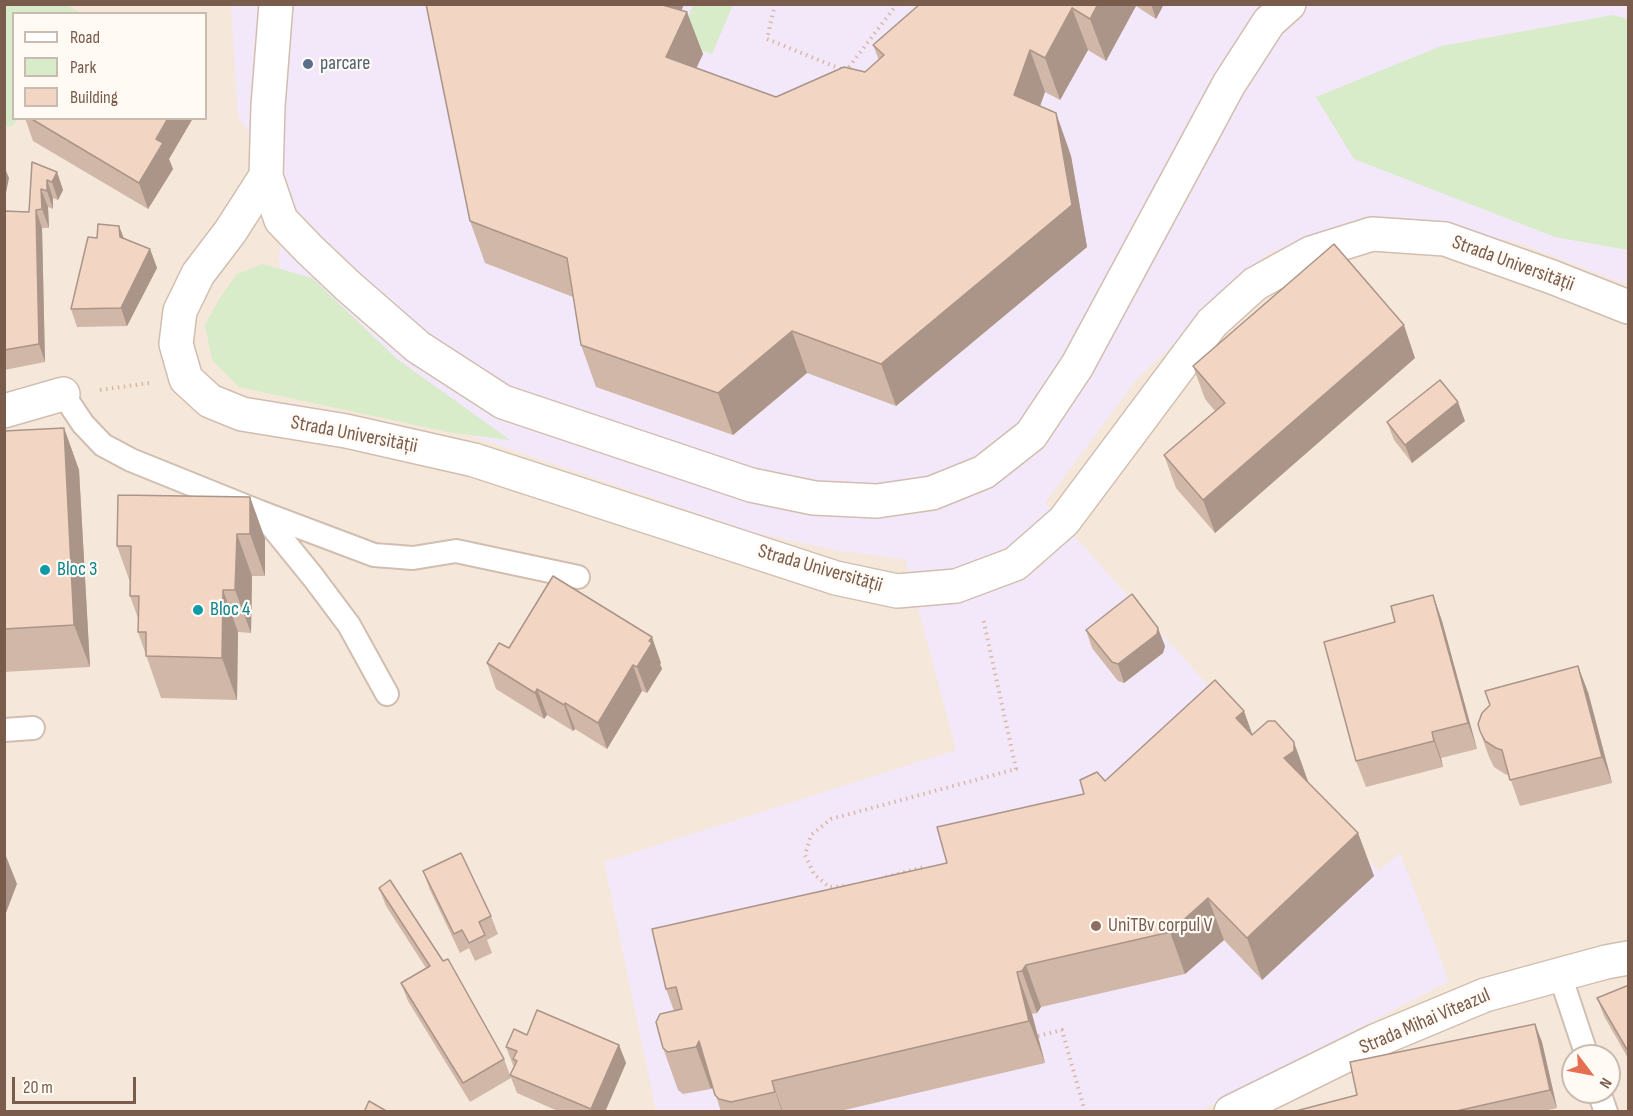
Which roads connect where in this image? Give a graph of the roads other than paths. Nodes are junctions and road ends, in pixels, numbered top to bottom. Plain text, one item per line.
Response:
1 (276, 4) edge
2 (1289, 4) edge
3 (266, 176) junction
4 (1629, 307) edge
5 (63, 394) joint
6 (4, 411) edge
7 (260, 512) junction
8 (578, 577) dead end
9 (387, 694) dead end
10 (33, 728) dead end
11 (4, 730) edge
12 (1629, 958) edge
13 (1560, 975) junction
14 (1583, 1044) edge
15 (1231, 1112) edge

1 - 3 street
2 - 3 street
3 - 4 street, Strada Universității
5 - 6 street
5 - 7 lane
7 - 8 lane
7 - 9 lane
10 - 11 lane
12 - 13 street, Strada Mihai Viteazul
13 - 14 lane
13 - 15 street, Strada Mihai Viteazul

